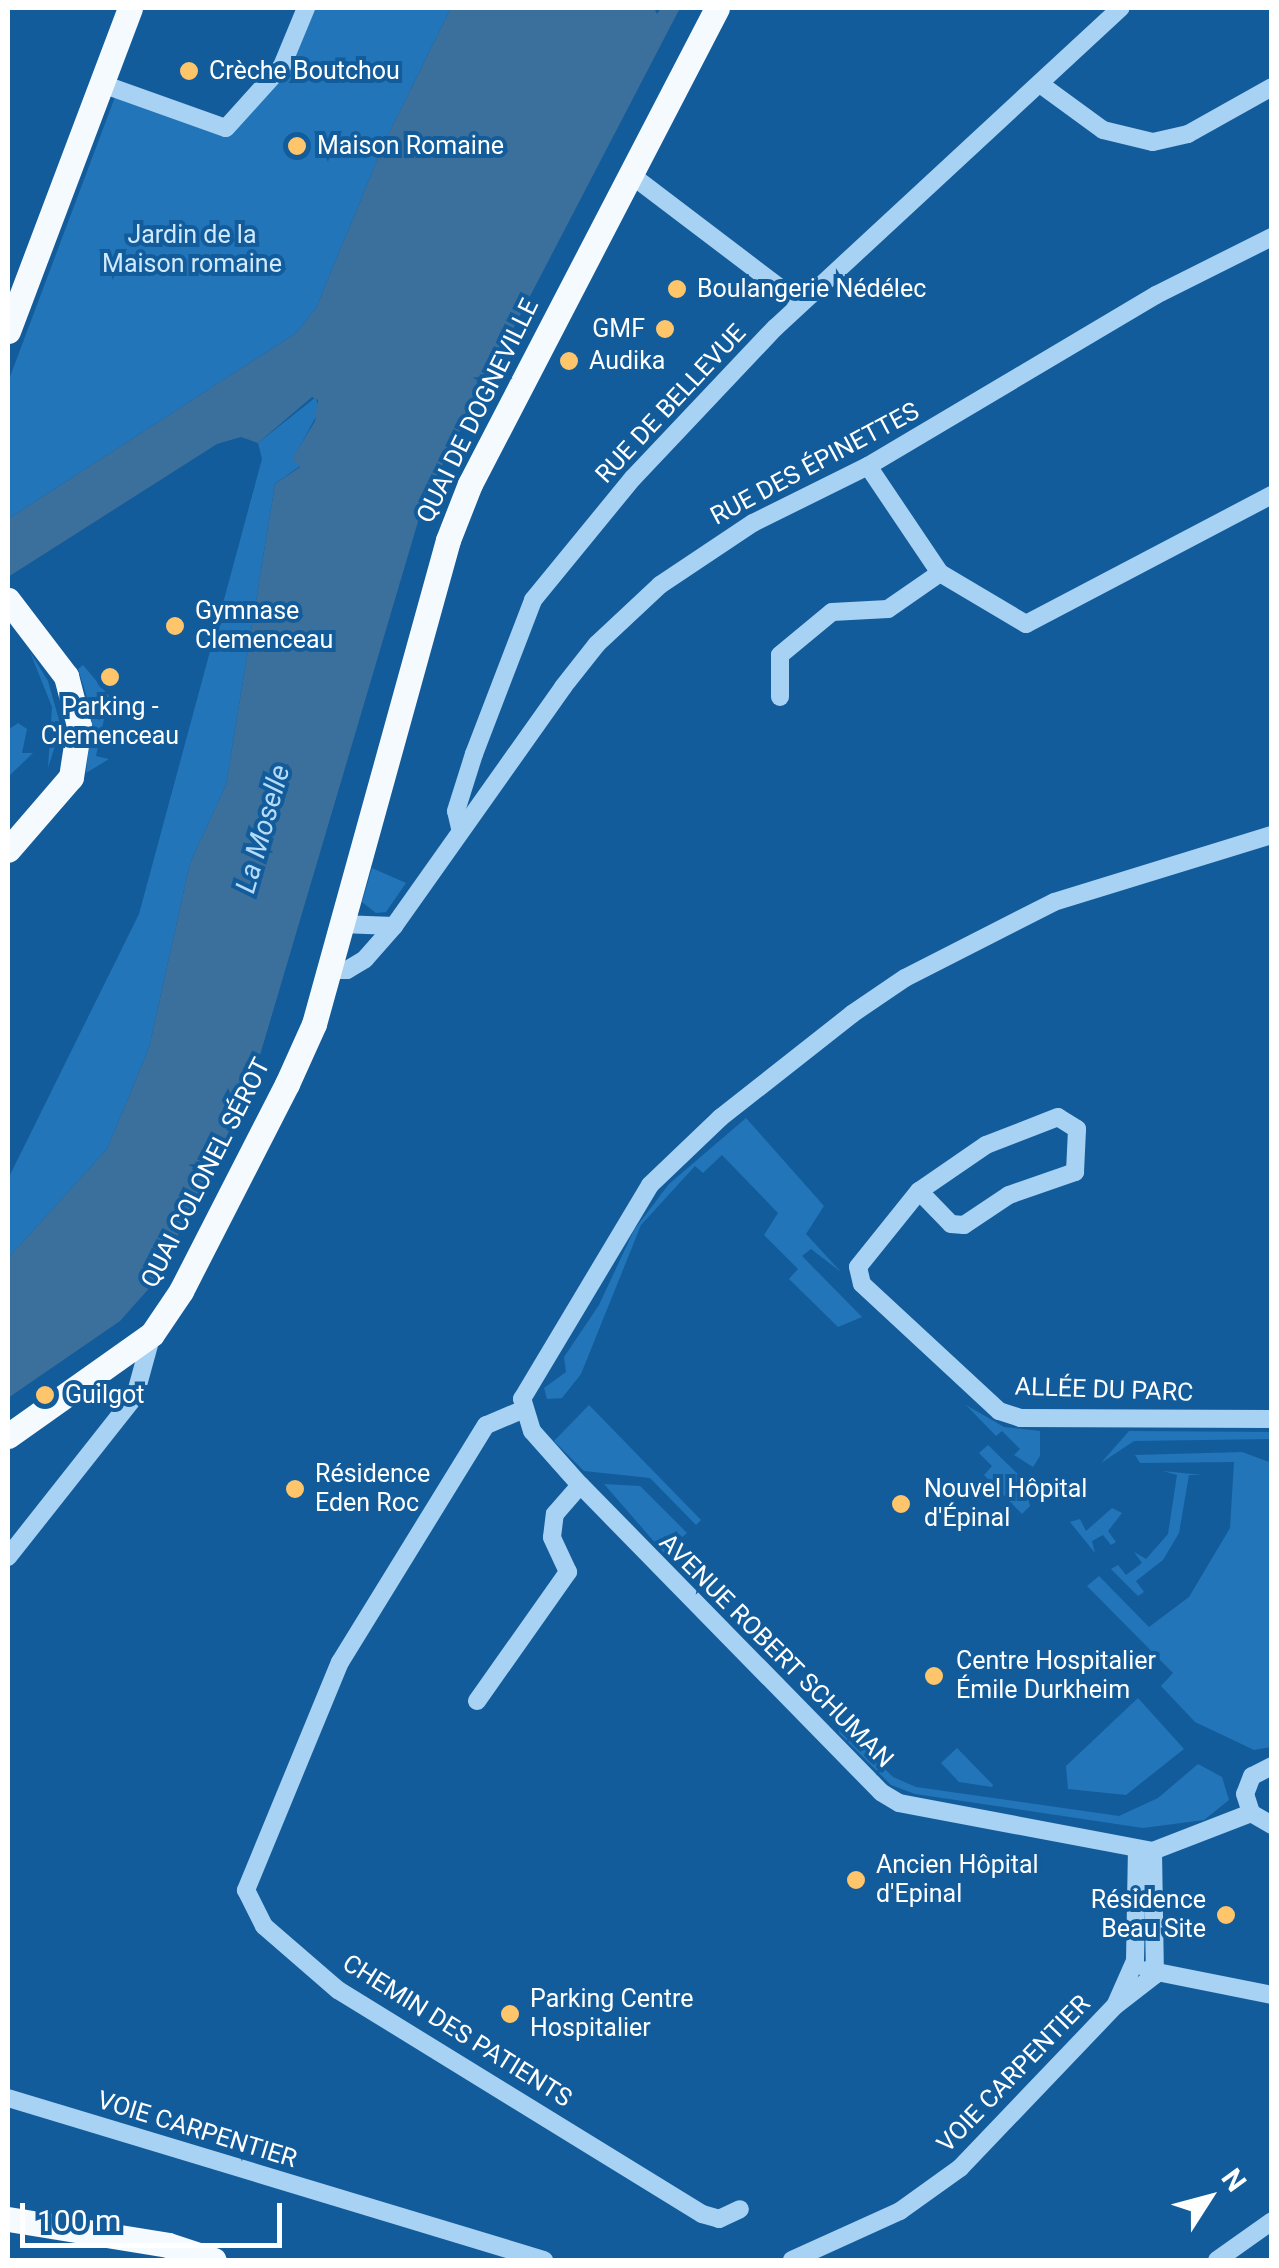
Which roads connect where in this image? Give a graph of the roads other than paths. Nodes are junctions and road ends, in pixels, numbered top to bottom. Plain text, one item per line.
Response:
1 (130, 8) edge
2 (306, 8) edge
3 (716, 8) edge
4 (1121, 8) edge
5 (105, 84) junction
6 (1040, 84) junction
7 (1272, 87) edge
8 (630, 174) junction
9 (1272, 237) edge
10 (800, 303) junction
11 (8, 331) edge
12 (868, 466) junction
13 (1272, 495) edge
14 (940, 573) junction
15 (14, 608) edge
16 (780, 697) dead end
17 (8, 826) edge
18 (460, 828) junction
19 (1272, 835) edge
20 (8, 850) edge
21 (340, 924) junction
22 (394, 926) junction
23 (328, 970) junction
24 (920, 1191) junction
25 (152, 1334) junction
26 (522, 1410) junction
27 (1272, 1419) edge
28 (8, 1436) edge
29 (580, 1486) junction
30 (8, 1557) edge
31 (477, 1701) dead end
32 (1272, 1766) edge
33 (1251, 1813) junction
34 (1272, 1825) edge
35 (1145, 1850) junction
36 (1135, 1960) junction
37 (1154, 1975) junction
38 (1272, 1995) edge
39 (1115, 2006) junction
40 (8, 2098) edge
41 (740, 2208) dead end
42 (8, 2219) edge
43 (1272, 2221) edge
44 (214, 2260) edge
45 (544, 2260) edge
46 (792, 2260) edge
47 (1217, 2260) edge

1 - 5 main road
2 - 5 street
3 - 8 main road, QUAI DE DOGNEVILLE
4 - 6 street, RUE DE BELLEVUE
5 - 11 main road
6 - 7 street
6 - 10 street, RUE DE BELLEVUE
8 - 10 street
8 - 21 main road, QUAI DE DOGNEVILLE
9 - 12 street, RUE DES ÉPINETTES
10 - 18 street, RUE DE BELLEVUE
12 - 14 street
12 - 18 street, RUE DES ÉPINETTES
13 - 14 street
14 - 16 street
15 - 17 main road
15 - 20 main road
18 - 22 street, RUE DE BELLEVUE
19 - 26 street
21 - 22 street
21 - 23 main road, QUAI COLONEL SÉROT
22 - 23 street, RUE DE BELLEVUE
23 - 25 main road, QUAI COLONEL SÉROT
24 - 24 street, ALLÉE DU PARC
24 - 27 street, ALLÉE DU PARC
25 - 28 main road, QUAI COLONEL SÉROT
25 - 30 street
26 - 29 street, AVENUE ROBERT SCHUMAN
26 - 41 street, CHEMIN DES PATIENTS
29 - 31 street
29 - 35 street, AVENUE ROBERT SCHUMAN
32 - 33 street
33 - 34 street
33 - 35 street
35 - 36 street, VOIE CARPENTIER
35 - 37 street
36 - 37 street
36 - 39 street, VOIE CARPENTIER
37 - 38 street
37 - 39 street, VOIE CARPENTIER
39 - 46 street, VOIE CARPENTIER
40 - 45 street, VOIE CARPENTIER
42 - 44 main road
43 - 47 street

